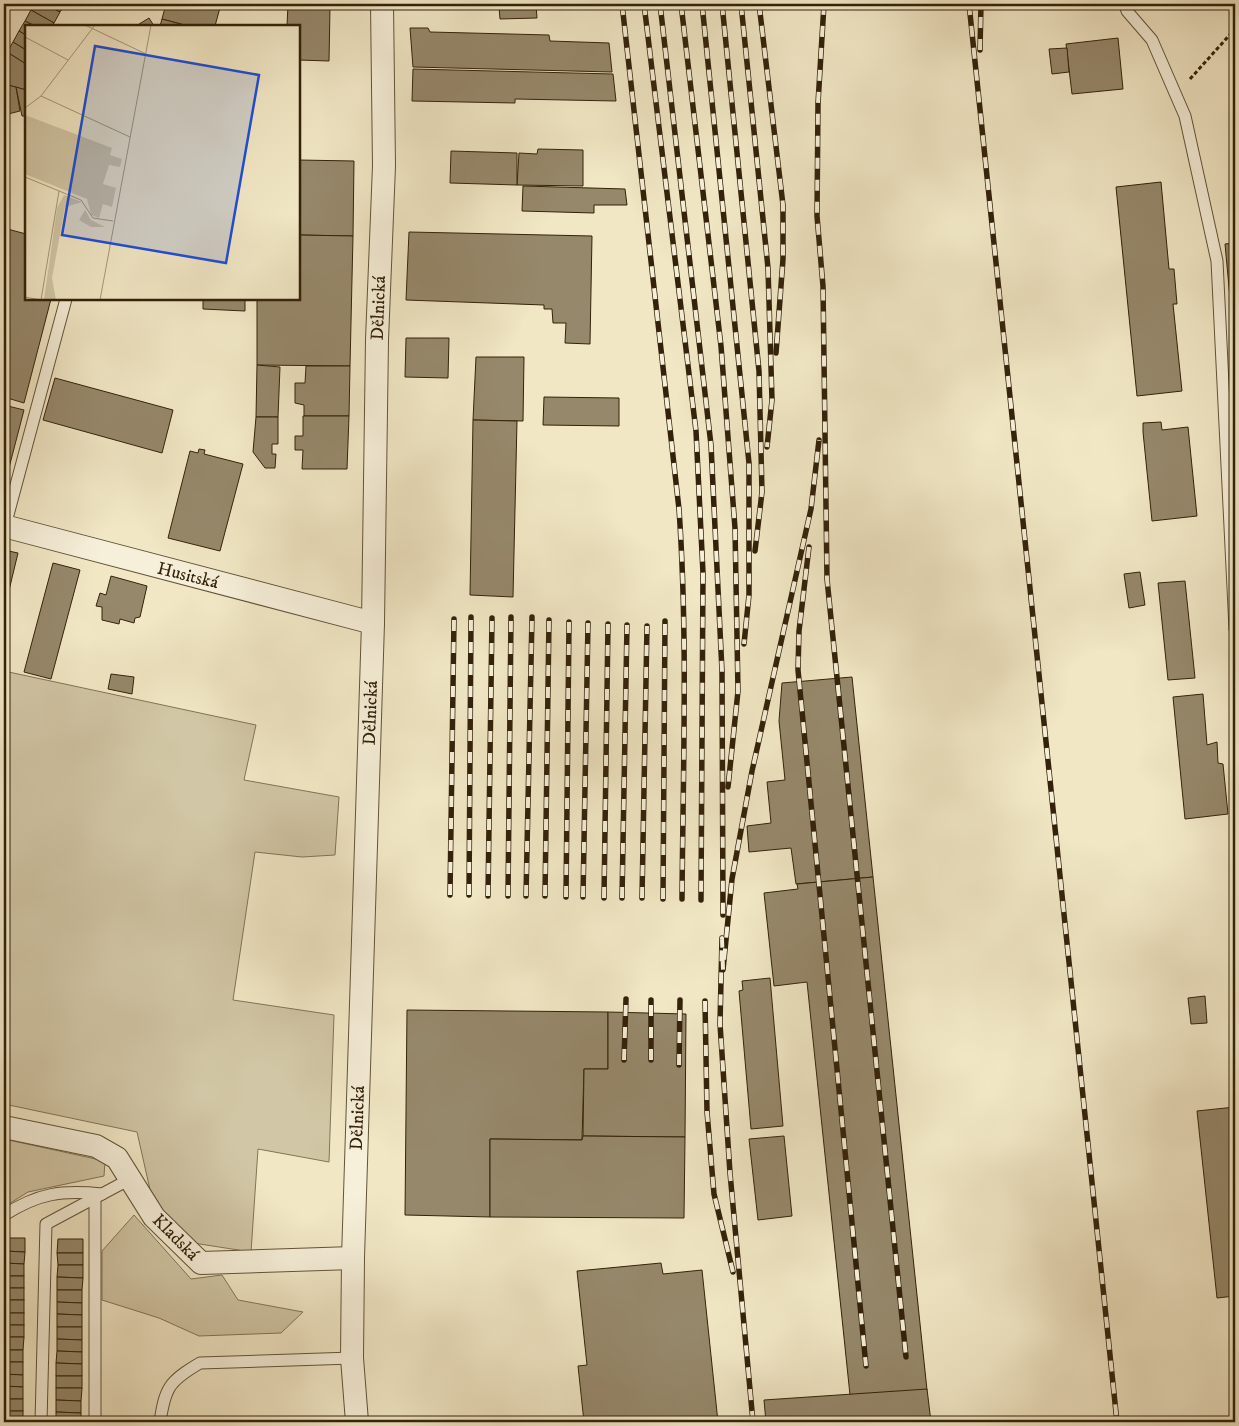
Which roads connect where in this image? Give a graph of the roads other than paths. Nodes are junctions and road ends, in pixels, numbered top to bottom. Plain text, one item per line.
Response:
1 (382, 4) edge
2 (1125, 4) edge
3 (66, 300) edge
4 (4, 526) edge
5 (373, 623) junction
6 (1235, 629) edge
7 (4, 1127) edge
8 (132, 1178) junction
9 (99, 1196) junction
10 (4, 1215) edge
11 (353, 1258) junction
12 (352, 1358) junction
13 (41, 1422) edge
14 (96, 1422) edge
15 (160, 1422) edge
16 (357, 1422) edge

1 - 5 street, Dělnická
2 - 6 lane
3 - 4 lane
4 - 5 street, Husitská
5 - 11 street, Dělnická
7 - 8 street, Kladská
8 - 9 lane
8 - 11 street, Kladská
9 - 10 lane
9 - 13 lane
9 - 14 lane
11 - 12 street, Dělnická
12 - 15 lane
12 - 16 street, Dělnická

